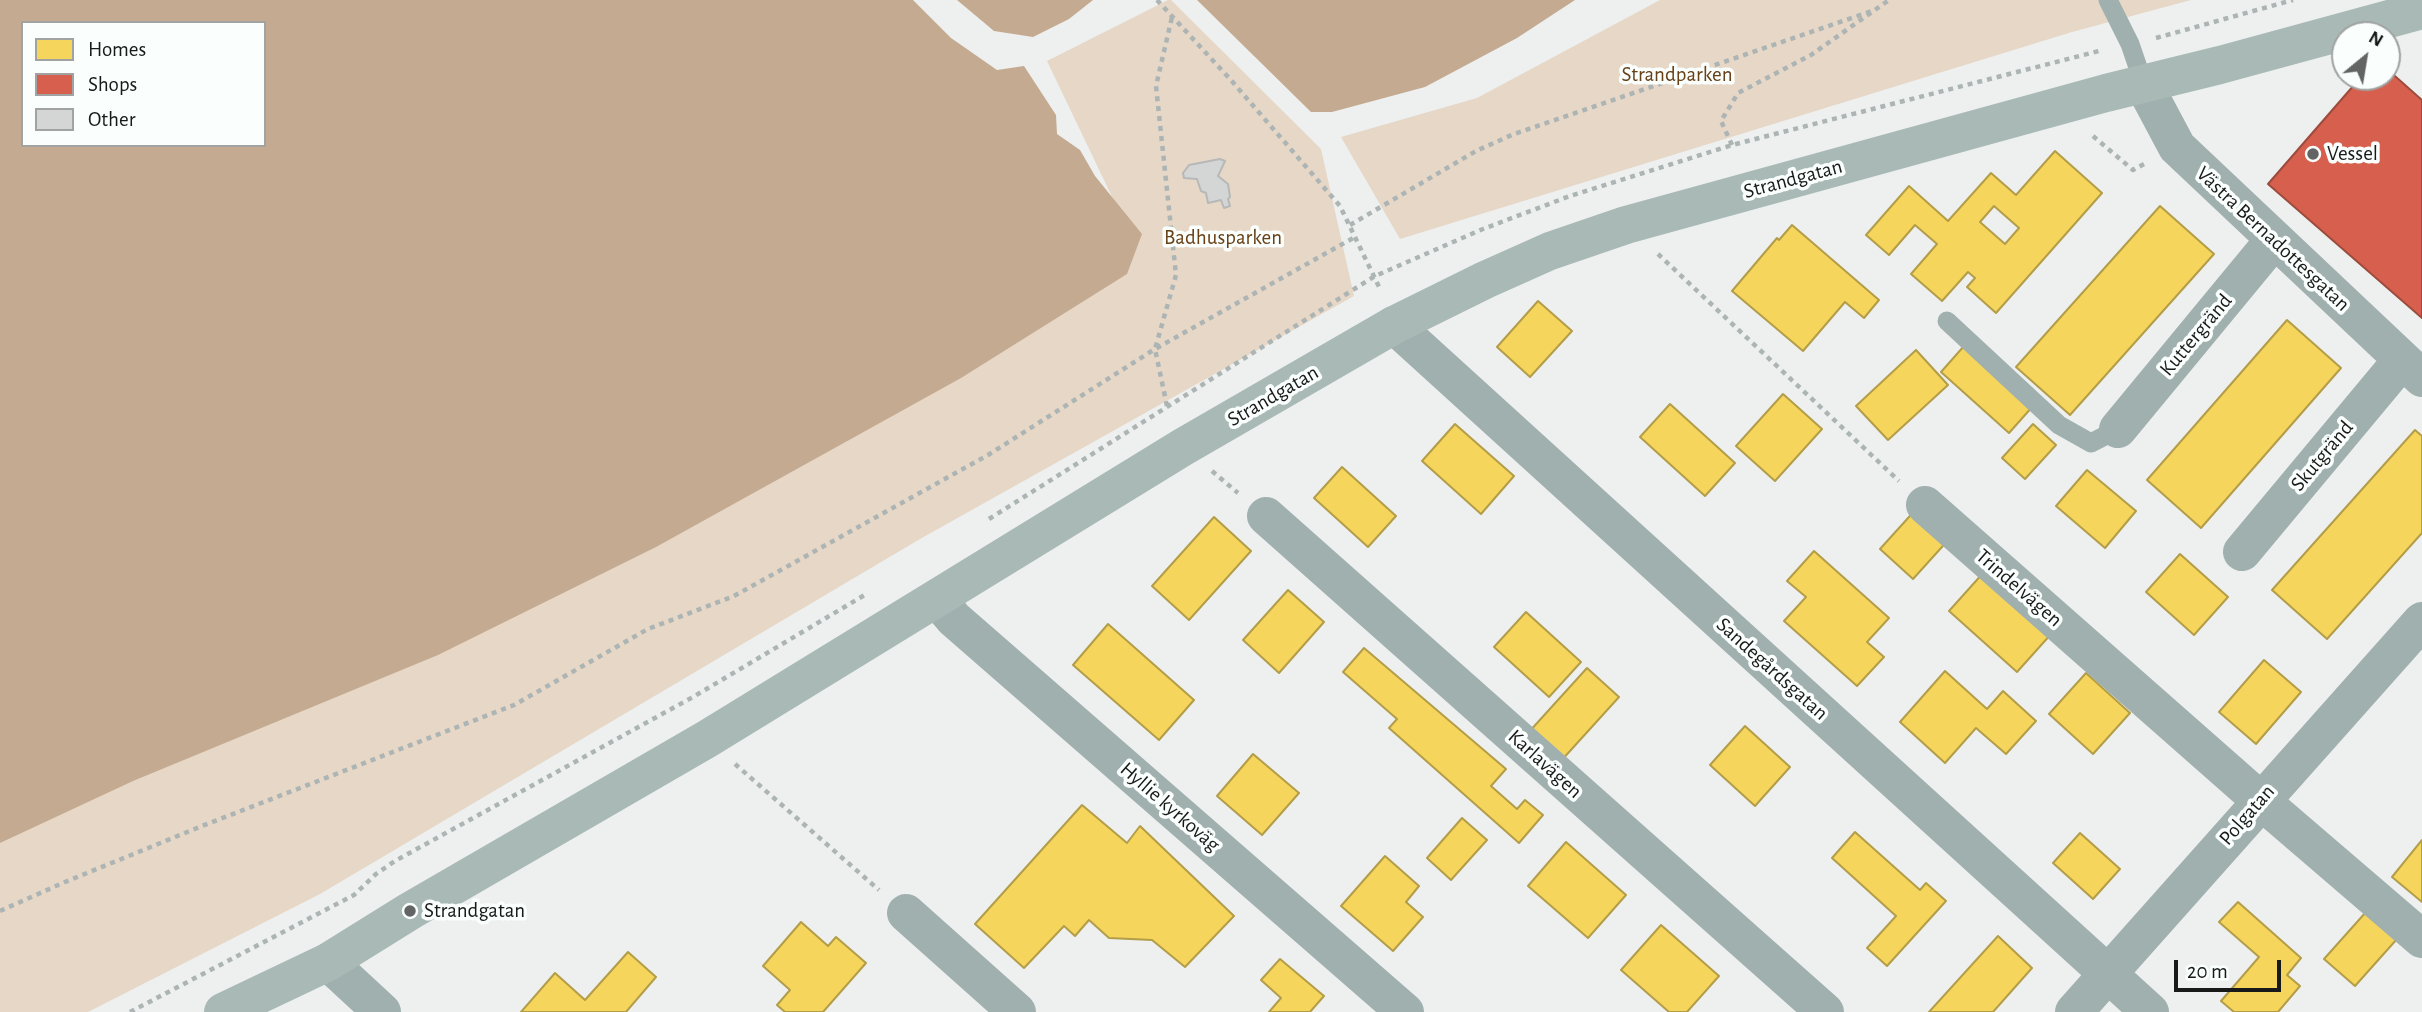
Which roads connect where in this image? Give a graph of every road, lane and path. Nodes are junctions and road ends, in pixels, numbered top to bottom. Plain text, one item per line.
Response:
1 (1157, 0) edge
2 (1888, 0) edge
3 (2108, 0) edge
4 (2293, 0) edge
5 (2417, 0) edge
6 (2422, 8) edge
7 (1875, 10) junction
8 (1172, 17) junction
9 (2130, 44) junction
10 (2144, 85) junction
11 (2082, 134) dead end
12 (1732, 145) junction
13 (2177, 147) junction
14 (1350, 225) junction
15 (1626, 225) junction
16 (1356, 237) junction
17 (2274, 240) junction
18 (1375, 276) junction
19 (1947, 321) dead end
20 (1394, 325) junction
21 (1155, 349) junction
22 (2412, 369) edge
23 (1167, 406) junction
24 (2118, 429) joint
25 (1225, 466) dead end
26 (1202, 479) dead end
27 (1925, 505) joint
28 (1266, 516) dead end
29 (985, 521) dead end
30 (2242, 552) dead end
31 (870, 592) dead end
32 (937, 599) junction
33 (2422, 621) edge
34 (693, 697) junction
35 (707, 739) junction
36 (2260, 800) junction
37 (395, 861) junction
38 (400, 868) dead end
39 (0, 911) edge
40 (906, 913) joint
41 (2422, 939) edge
42 (328, 962) junction
43 (2108, 974) junction
44 (130, 1012) edge
45 (223, 1012) edge
46 (382, 1012) edge
47 (1017, 1012) edge
48 (1405, 1012) edge
49 (1825, 1012) edge
50 (2074, 1012) edge
51 (2150, 1012) edge

1 - 8 path
2 - 7 path
3 - 9 lane
4 - 9 path
5 - 6 lane
6 - 10 street, Strandgatan
7 - 12 path
7 - 14 path
8 - 14 path
8 - 21 path
9 - 10 lane
9 - 12 path
10 - 13 street, Västra Bernadottesgatan
10 - 15 street, Strandgatan
11 - 13 path
12 - 18 path
13 - 17 street, Västra Bernadottesgatan
14 - 16 path
15 - 20 street, Strandgatan
15 - 27 path
16 - 18 path
16 - 21 path
17 - 22 street, Västra Bernadottesgatan
17 - 24 street, Kuttergränd
18 - 23 path
19 - 24 lane
20 - 32 street, Strandgatan
20 - 43 street, Sandegårdsgatan
21 - 23 path
21 - 39 path
22 - 30 street, Skutgränd
23 - 29 path
25 - 26 path
27 - 36 street, Trindelvägen
28 - 49 street, Karlavägen
31 - 34 path
32 - 35 street, Strandgatan
32 - 48 street, Hyllie kyrkoväg
33 - 36 street, Polgatan
34 - 35 path
34 - 37 path
35 - 40 path
35 - 42 street, Strandgatan
36 - 41 street, Trindelvägen
36 - 43 street, Polgatan
37 - 38 path
37 - 44 path
40 - 47 street
42 - 45 street, Strandgatan
42 - 46 street
43 - 50 street, Polgatan
43 - 51 street, Sandegårdsgatan

